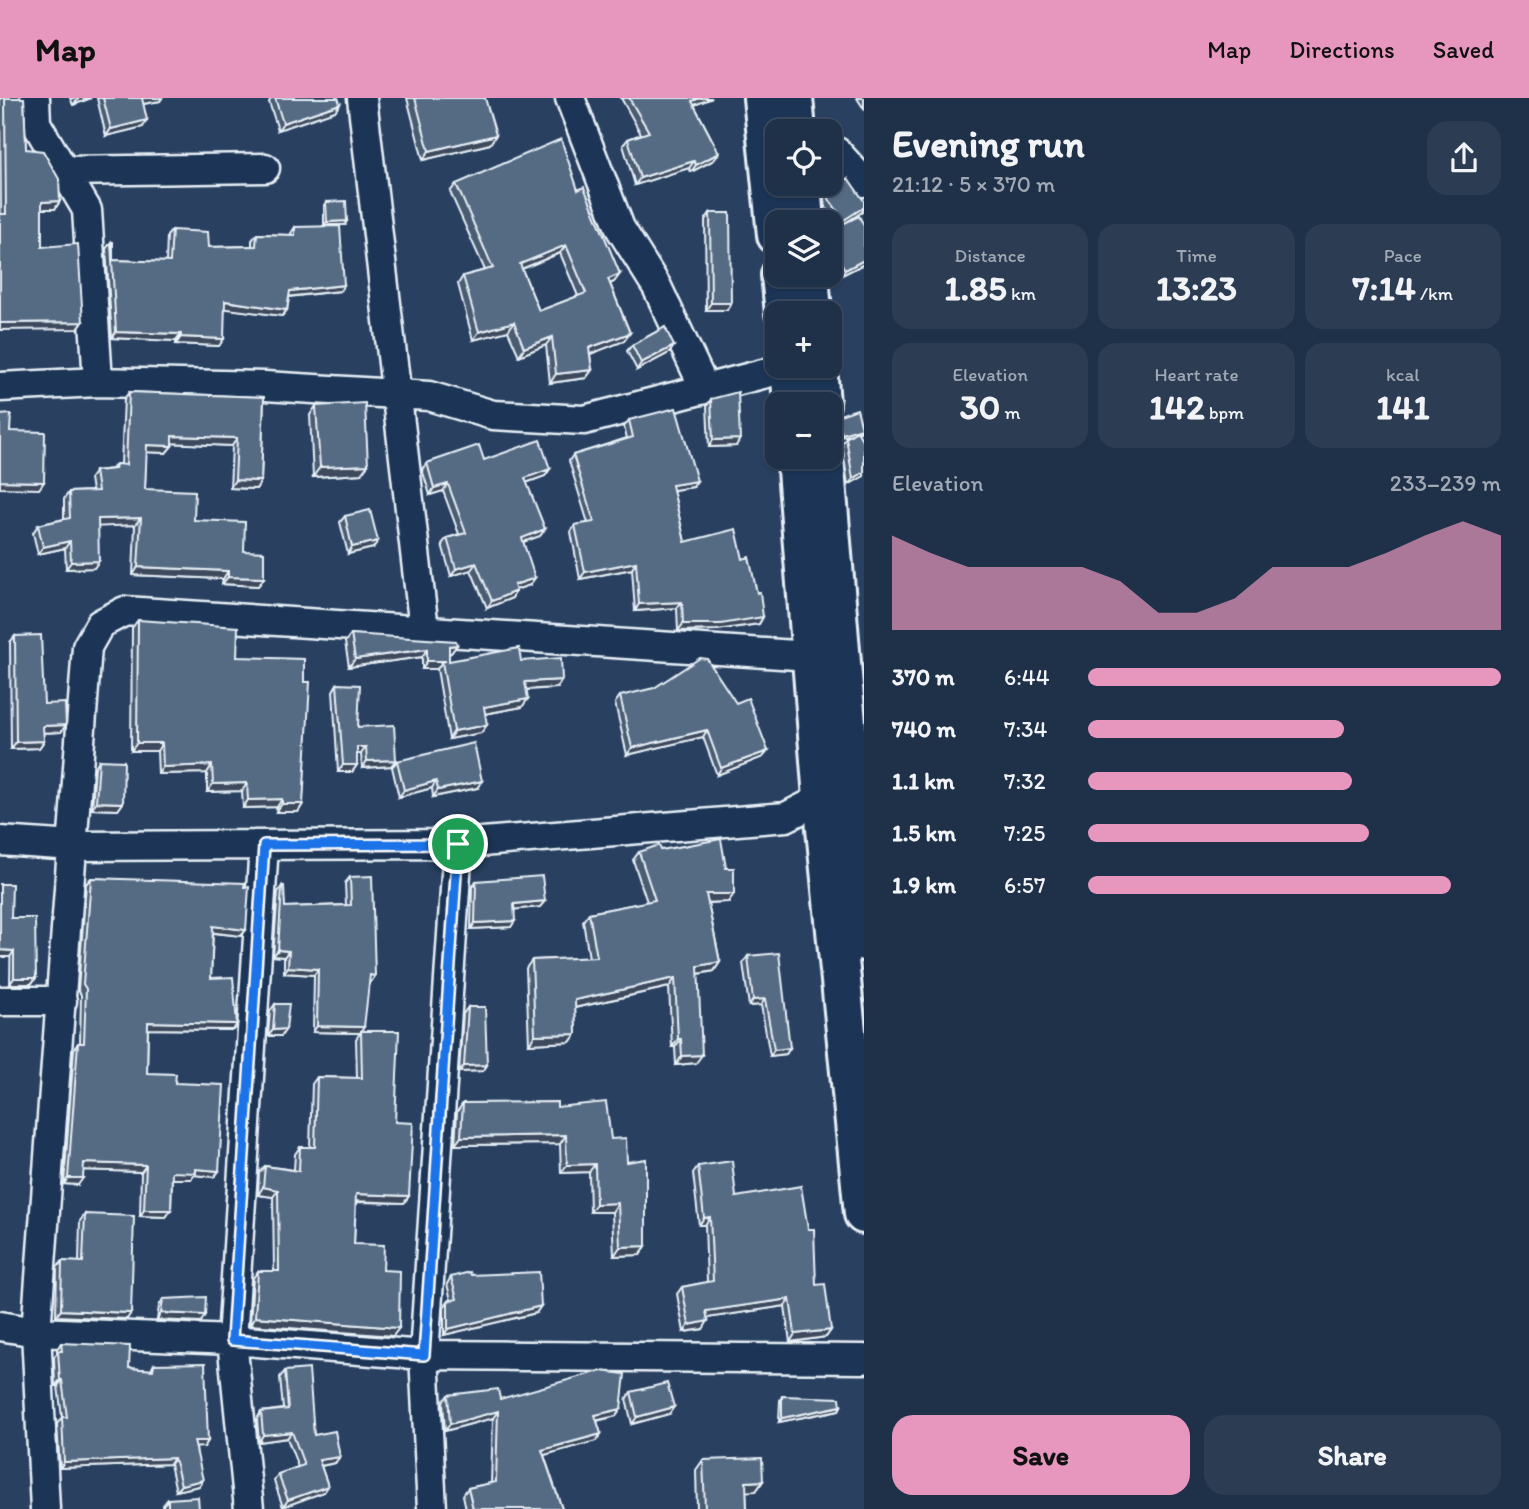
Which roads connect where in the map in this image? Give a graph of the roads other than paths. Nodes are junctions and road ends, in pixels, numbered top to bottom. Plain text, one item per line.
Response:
1 (34, 98) edge
2 (362, 98) edge
3 (570, 98) edge
4 (763, 98) edge
5 (793, 98) edge
6 (795, 119) edge
7 (842, 157) edge
8 (265, 168) dead end
9 (64, 171) junction
10 (864, 181) edge
11 (774, 210) edge
12 (780, 378) edge
13 (799, 378) edge
14 (98, 382) junction
15 (0, 387) edge
16 (704, 387) junction
17 (810, 392) edge
18 (395, 394) junction
19 (797, 469) edge
20 (825, 469) edge
21 (424, 629) junction
22 (811, 656) junction
23 (841, 772) edge
24 (0, 841) edge
25 (458, 844) junction
26 (264, 845) junction
27 (74, 846) junction
28 (864, 941) edge
29 (0, 1001) edge
30 (62, 1001) junction
31 (864, 1214) edge
32 (0, 1326) edge
33 (36, 1332) junction
34 (232, 1340) junction
35 (424, 1355) junction
36 (864, 1359) edge
37 (45, 1509) edge
38 (249, 1509) edge
39 (432, 1509) edge

1 - 9 street
2 - 18 street
3 - 16 street
4 - 11 main road
5 - 6 main road
7 - 10 street
8 - 9 street
9 - 14 street
12 - 16 street
13 - 17 main road
14 - 15 street
14 - 18 street
16 - 18 street
18 - 21 street
19 - 22 main road
20 - 23 main road
21 - 22 street
21 - 27 street
22 - 23 main road
23 - 25 street
23 - 28 main road
23 - 31 main road
24 - 27 street
25 - 26 street
25 - 35 street
26 - 27 street
26 - 34 street
27 - 30 street
29 - 30 street
30 - 33 street
32 - 33 street
33 - 34 street
33 - 37 street
34 - 35 street
34 - 38 street
35 - 36 street
35 - 39 street

